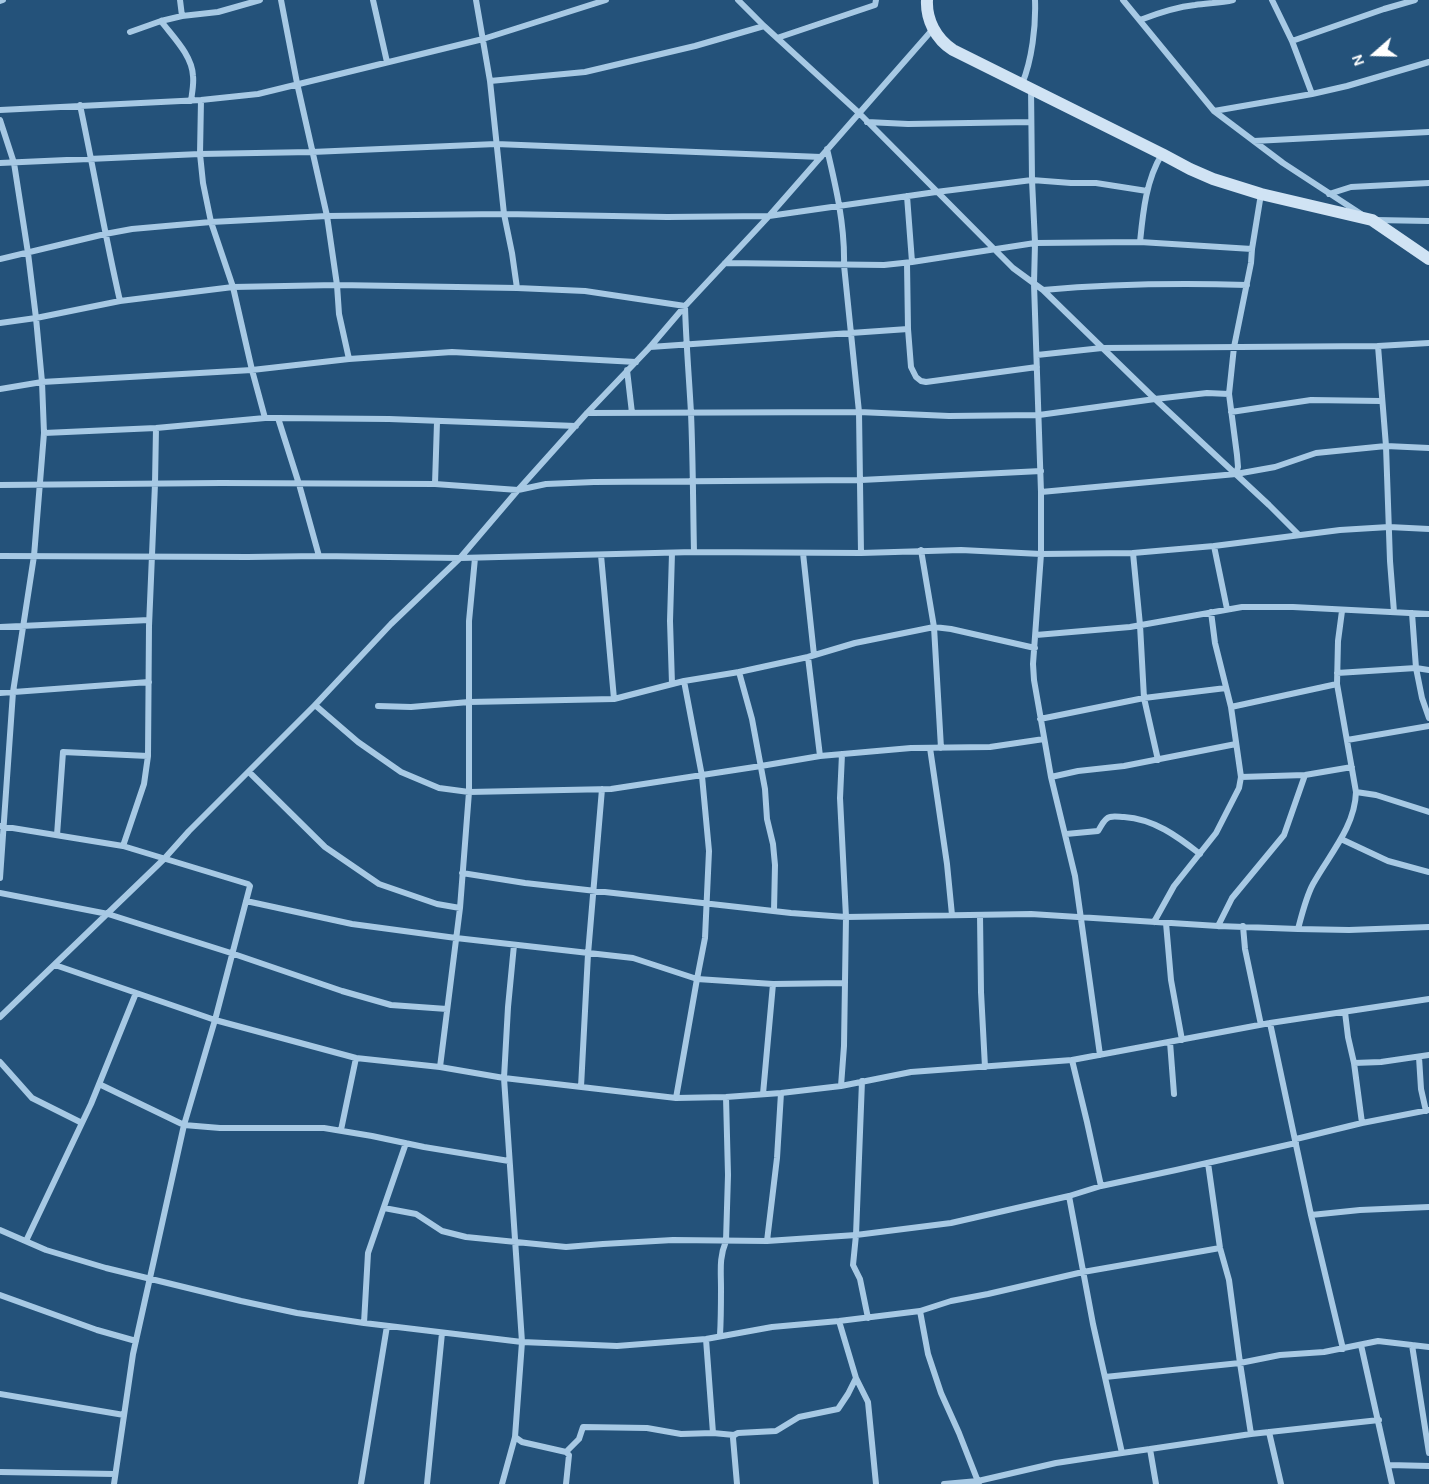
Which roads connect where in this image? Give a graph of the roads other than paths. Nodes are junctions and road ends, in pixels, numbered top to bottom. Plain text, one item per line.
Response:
1 (180, 0) edge
2 (260, 0) edge
3 (281, 0) edge
4 (374, 0) edge
5 (476, 0) edge
6 (606, 0) edge
7 (738, 0) edge
8 (876, 0) edge
9 (927, 0) edge
10 (1035, 0) edge
11 (1123, 0) edge
12 (1233, 0) edge
13 (1272, 0) edge
14 (1415, 0) edge
15 (182, 16) junction
16 (1140, 20) junction
17 (161, 21) junction
18 (764, 26) junction
19 (933, 29) junction
20 (130, 32) dead end
21 (777, 38) junction
22 (483, 39) junction
23 (1292, 41) junction
24 (387, 62) junction
25 (1429, 62) edge
26 (490, 81) junction
27 (297, 83) junction
28 (1026, 86) junction
29 (1312, 94) junction
30 (201, 100) junction
31 (191, 101) junction
32 (80, 105) junction
33 (0, 110) edge
34 (1214, 111) junction
35 (859, 113) junction
36 (0, 120) edge
37 (867, 122) junction
38 (1031, 122) junction
39 (1429, 132) edge
40 (1254, 141) junction
41 (496, 144) junction
42 (827, 149) junction
43 (312, 152) junction
44 (200, 154) junction
45 (1162, 154) junction
46 (820, 157) junction
47 (92, 159) junction
48 (0, 163) edge
49 (14, 163) junction
50 (1032, 180) junction
51 (1429, 183) edge
52 (1147, 190) junction
53 (936, 192) junction
54 (1261, 194) junction
55 (1329, 194) junction
56 (907, 196) junction
57 (840, 205) junction
58 (504, 214) junction
59 (327, 216) junction
60 (769, 216) junction
61 (1372, 220) junction
62 (1429, 221) edge
63 (211, 222) junction
64 (105, 234) junction
65 (1140, 242) junction
66 (1035, 243) junction
67 (995, 249) junction
68 (1252, 249) junction
69 (28, 253) junction
70 (0, 259) edge
71 (1429, 260) edge
72 (909, 262) junction
73 (725, 263) junction
74 (844, 265) junction
75 (1034, 284) junction
76 (337, 285) junction
77 (1247, 285) junction
78 (233, 287) junction
79 (517, 288) junction
80 (1043, 290) junction
81 (120, 301) junction
82 (685, 306) junction
83 (36, 318) junction
84 (0, 324) edge
85 (908, 328) junction
86 (851, 333) junction
87 (1429, 343) edge
88 (686, 345) junction
89 (1378, 346) junction
90 (650, 347) junction
91 (1234, 347) junction
92 (1102, 348) junction
93 (1037, 355) junction
94 (349, 359) junction
95 (636, 362) junction
96 (1037, 367) junction
97 (252, 370) junction
98 (627, 370) junction
99 (42, 382) junction
100 (0, 389) edge
101 (1229, 394) junction
102 (1155, 399) junction
103 (1381, 401) junction
104 (859, 412) junction
105 (1231, 412) junction
106 (587, 413) junction
107 (632, 413) junction
108 (691, 413) junction
109 (1038, 415) junction
110 (265, 418) junction
111 (278, 418) junction
112 (437, 422) junction
113 (576, 426) junction
114 (156, 429) junction
115 (44, 433) junction
116 (1386, 447) junction
117 (1429, 448) edge
118 (1041, 471) junction
119 (1236, 474) junction
120 (861, 480) junction
121 (693, 481) junction
122 (155, 484) junction
123 (299, 484) junction
124 (435, 484) junction
125 (0, 485) edge
126 (39, 486) junction
127 (518, 490) junction
128 (1041, 492) junction
129 (1389, 527) junction
130 (1429, 529) edge
131 (1299, 535) junction
132 (1214, 546) junction
133 (921, 550) junction
134 (694, 552) junction
135 (672, 553) junction
136 (803, 553) junction
137 (861, 553) junction
138 (1133, 553) junction
139 (1041, 554) junction
140 (601, 555) junction
141 (0, 556) edge
142 (34, 556) junction
143 (152, 556) junction
144 (318, 556) junction
145 (460, 558) junction
146 (475, 558) junction
147 (1227, 609) junction
148 (1342, 610) junction
149 (1211, 612) junction
150 (1394, 612) junction
151 (1412, 613) junction
152 (1429, 614) edge
153 (149, 620) junction
154 (1140, 625) junction
155 (0, 627) edge
156 (23, 627) junction
157 (934, 627) junction
158 (1036, 635) junction
159 (1035, 648) junction
160 (811, 656) junction
161 (1416, 668) junction
162 (1429, 670) edge
163 (740, 672) junction
164 (1337, 673) junction
165 (684, 681) junction
166 (149, 682) junction
167 (672, 684) junction
168 (1337, 684) junction
169 (1226, 688) junction
170 (13, 692) junction
171 (0, 693) edge
172 (1144, 698) junction
173 (614, 699) junction
174 (469, 702) junction
175 (315, 705) junction
176 (378, 706) dead end
177 (1231, 707) junction
178 (1429, 718) edge
179 (1040, 719) junction
180 (1429, 726) edge
181 (1044, 740) junction
182 (1347, 740) junction
183 (1236, 744) junction
184 (930, 748) junction
185 (941, 748) junction
186 (842, 754) junction
187 (148, 756) junction
188 (820, 756) junction
189 (1158, 760) junction
190 (761, 766) junction
191 (1352, 767) junction
192 (249, 772) junction
193 (1305, 775) junction
194 (702, 776) junction
195 (1051, 777) junction
196 (1241, 777) junction
197 (602, 789) junction
198 (469, 792) junction
199 (1356, 792) junction
200 (1429, 812) edge
201 (2, 826) edge
202 (1066, 834) junction
203 (57, 835) junction
204 (1341, 839) junction
205 (123, 846) junction
206 (1200, 854) junction
207 (164, 860) junction
208 (1429, 872) edge
209 (462, 873) junction
210 (0, 878) edge
211 (593, 890) junction
212 (0, 893) edge
213 (246, 901) junction
214 (707, 903) junction
215 (460, 908) junction
216 (774, 911) junction
217 (108, 915) junction
218 (952, 915) junction
219 (980, 915) junction
220 (1082, 916) junction
221 (846, 917) junction
222 (1154, 922) junction
223 (1166, 923) junction
224 (1218, 926) junction
225 (1243, 926) junction
226 (1429, 927) edge
227 (1298, 929) junction
228 (456, 938) junction
229 (514, 945) junction
230 (231, 953) junction
231 (588, 954) junction
232 (55, 965) junction
233 (697, 979) junction
234 (845, 983) junction
235 (773, 984) junction
236 (136, 993) junction
237 (1429, 999) edge
238 (447, 1009) junction
239 (1345, 1012) junction
240 (0, 1017) edge
241 (214, 1020) junction
242 (1270, 1023) junction
243 (1261, 1025) junction
244 (1182, 1040) junction
245 (1170, 1042) junction
246 (1100, 1055) junction
247 (1429, 1055) edge
248 (1419, 1057) junction
249 (356, 1058) junction
250 (1072, 1060) junction
251 (0, 1062) edge
252 (1354, 1063) junction
253 (440, 1067) junction
254 (985, 1067) junction
255 (504, 1078) junction
256 (862, 1081) junction
257 (99, 1084) junction
258 (841, 1086) junction
259 (581, 1087) junction
260 (781, 1093) junction
261 (764, 1094) junction
262 (1174, 1094) dead end
263 (726, 1096) junction
264 (676, 1098) junction
265 (1427, 1111) edge
266 (82, 1123) junction
267 (1362, 1123) junction
268 (184, 1125) junction
269 (341, 1130) junction
270 (1296, 1141) junction
271 (406, 1143) junction
272 (509, 1161) junction
273 (1208, 1163) junction
274 (1101, 1186) junction
275 (1069, 1196) junction
276 (1429, 1207) edge
277 (384, 1208) junction
278 (1311, 1215) junction
279 (0, 1230) edge
280 (856, 1235) junction
281 (26, 1241) junction
282 (726, 1241) junction
283 (767, 1241) junction
284 (516, 1242) junction
285 (1220, 1248) junction
286 (1083, 1272) junction
287 (149, 1278) junction
288 (0, 1295) edge
289 (920, 1311) junction
290 (868, 1318) junction
291 (839, 1322) junction
292 (364, 1323) junction
293 (387, 1326) junction
294 (442, 1334) junction
295 (720, 1335) junction
296 (706, 1339) junction
297 (136, 1341) junction
298 (522, 1342) junction
299 (1361, 1345) junction
300 (1413, 1346) junction
301 (1429, 1347) edge
302 (1343, 1349) junction
303 (1240, 1363) junction
304 (1104, 1377) junction
305 (856, 1378) junction
306 (0, 1394) edge
307 (124, 1415) junction
308 (1379, 1420) junction
309 (1269, 1432) junction
310 (713, 1433) junction
311 (1251, 1434) junction
312 (734, 1435) junction
313 (515, 1437) junction
314 (1150, 1449) junction
315 (566, 1452) junction
316 (1122, 1453) junction
317 (1429, 1453) edge
318 (1389, 1466) junction
319 (1429, 1466) edge
320 (0, 1472) edge
321 (115, 1474) junction
322 (979, 1483) edge
323 (114, 1484) edge
324 (361, 1484) edge
325 (428, 1484) edge
326 (502, 1484) edge
327 (566, 1484) edge
328 (737, 1484) edge
329 (876, 1484) edge
330 (944, 1484) edge
331 (1156, 1484) edge
332 (1281, 1484) edge
333 (1392, 1484) edge

1 - 15 street
2 - 15 street
3 - 27 street
4 - 24 street
5 - 22 street
6 - 22 street
7 - 18 street
8 - 21 street
9 - 19 main road
10 - 28 street
11 - 16 street
12 - 16 street
13 - 23 street
14 - 23 street
15 - 17 street
16 - 34 street
17 - 20 street
17 - 31 street
18 - 21 street
18 - 26 street
19 - 28 main road
19 - 35 street
21 - 35 street
22 - 24 street
22 - 26 street
23 - 29 street
24 - 27 street
25 - 29 street
26 - 41 street
27 - 30 street
27 - 43 street
28 - 38 street
28 - 45 main road
29 - 34 street
30 - 31 street
30 - 44 street
31 - 32 street
32 - 33 street
32 - 47 street
34 - 40 street
35 - 37 street
35 - 42 street
36 - 49 street
37 - 38 street
37 - 53 street
38 - 50 street
39 - 40 street
40 - 55 street
41 - 43 street
41 - 46 street
41 - 58 street
42 - 46 street
42 - 57 street
43 - 44 street
43 - 59 street
44 - 47 street
44 - 63 street
45 - 52 street
45 - 54 main road
46 - 60 street
47 - 49 street
47 - 64 street
48 - 49 street
49 - 69 street
50 - 52 street
50 - 53 street
50 - 66 street
51 - 55 street
52 - 65 street
53 - 56 street
53 - 67 street
54 - 61 main road
54 - 68 street
55 - 61 street
56 - 57 street
56 - 72 street
57 - 60 street
57 - 74 street
58 - 59 street
58 - 60 street
58 - 79 street
59 - 63 street
59 - 76 street
60 - 73 street
61 - 62 street
61 - 71 main road
63 - 64 street
63 - 78 street
64 - 69 street
64 - 81 street
65 - 66 street
65 - 68 street
66 - 67 street
66 - 75 street
67 - 72 street
67 - 75 street
68 - 77 street
69 - 70 street
69 - 83 street
72 - 74 street
72 - 85 street
73 - 74 street
73 - 82 street
74 - 86 street
75 - 80 street
75 - 93 street
76 - 78 street
76 - 79 street
76 - 94 street
77 - 80 street
77 - 91 street
78 - 81 street
78 - 97 street
79 - 82 street
80 - 92 street
81 - 83 street
82 - 88 street
82 - 90 street
83 - 84 street
83 - 99 street
85 - 86 street
85 - 96 street
86 - 88 street
86 - 104 street
87 - 89 street
88 - 90 street
88 - 108 street
89 - 91 street
89 - 103 street
90 - 95 street
91 - 92 street
91 - 101 street
92 - 93 street
92 - 102 street
93 - 96 street
94 - 95 street
94 - 97 street
95 - 98 street
96 - 109 street
97 - 99 street
97 - 110 street
98 - 106 street
98 - 107 street
99 - 100 street
99 - 115 street
101 - 102 street
101 - 105 street
102 - 109 street
102 - 119 street
103 - 105 street
103 - 116 street
104 - 108 street
104 - 109 street
104 - 120 street
105 - 119 street
106 - 107 street
106 - 113 street
107 - 108 street
108 - 121 street
109 - 118 street
110 - 111 street
110 - 114 street
111 - 112 street
111 - 123 street
112 - 113 street
112 - 124 street
113 - 127 street
114 - 115 street
114 - 122 street
115 - 126 street
116 - 117 street
116 - 119 street
116 - 129 street
118 - 120 street
118 - 128 street
119 - 128 street
119 - 131 street
120 - 121 street
120 - 137 street
121 - 127 street
121 - 134 street
122 - 123 street
122 - 126 street
122 - 143 street
123 - 124 street
123 - 144 street
124 - 127 street
125 - 126 street
126 - 142 street
127 - 145 street
128 - 139 street
129 - 130 street
129 - 131 street
129 - 150 street
131 - 132 street
132 - 138 street
132 - 147 street
133 - 137 street
133 - 139 street
133 - 157 street
134 - 135 street
134 - 136 street
135 - 140 street
135 - 167 street
136 - 137 street
136 - 160 street
138 - 139 street
138 - 154 street
139 - 158 street
140 - 146 street
140 - 173 street
141 - 142 street
142 - 143 street
142 - 156 street
143 - 144 street
143 - 153 street
144 - 145 street
145 - 146 street
145 - 175 street
146 - 174 street
147 - 148 street
147 - 149 street
148 - 150 street
148 - 164 street
149 - 154 street
149 - 169 street
150 - 151 street
151 - 152 street
151 - 161 street
153 - 156 street
153 - 166 street
154 - 158 street
154 - 172 street
155 - 156 street
156 - 170 street
157 - 159 street
157 - 160 street
157 - 185 street
158 - 159 street
159 - 179 street
160 - 163 street
160 - 188 street
161 - 162 street
161 - 164 street
161 - 178 street
163 - 165 street
163 - 190 street
164 - 168 street
165 - 167 street
165 - 194 street
166 - 170 street
166 - 187 street
167 - 173 street
168 - 177 street
168 - 182 street
169 - 172 street
169 - 177 street
170 - 171 street
170 - 201 street
172 - 179 street
172 - 189 street
173 - 174 street
174 - 176 street
174 - 198 street
175 - 192 street
175 - 198 street
177 - 183 street
179 - 181 street
180 - 182 street
181 - 185 street
181 - 195 street
182 - 191 street
183 - 189 street
183 - 196 street
184 - 185 street
184 - 186 street
184 - 218 street
186 - 188 street
186 - 221 street
187 - 203 street
187 - 205 street
188 - 190 street
189 - 195 street
190 - 194 street
190 - 216 street
191 - 193 street
191 - 199 street
192 - 207 street
192 - 215 street
193 - 196 street
193 - 224 street
194 - 197 street
194 - 214 street
195 - 202 street
196 - 206 street
197 - 198 street
197 - 211 street
198 - 209 street
199 - 200 street
199 - 204 street
201 - 203 street
201 - 210 street
202 - 206 street
202 - 220 street
203 - 205 street
204 - 208 street
204 - 227 street
205 - 207 street
206 - 222 street
207 - 213 street
207 - 217 street
209 - 211 street
209 - 215 street
211 - 214 street
211 - 231 street
212 - 217 street
213 - 228 street
213 - 230 street
214 - 216 street
214 - 233 street
215 - 228 street
216 - 221 street
217 - 230 street
217 - 232 street
218 - 219 street
218 - 221 street
219 - 220 street
219 - 254 street
220 - 222 street
220 - 246 street
221 - 234 street
222 - 223 street
223 - 224 street
223 - 244 street
224 - 225 street
225 - 227 street
225 - 243 street
226 - 227 street
228 - 229 street
228 - 238 street
229 - 231 street
229 - 255 street
230 - 238 street
230 - 241 street
231 - 233 street
231 - 259 street
232 - 236 street
232 - 240 street
233 - 235 street
233 - 264 street
234 - 235 street
234 - 258 street
235 - 261 street
236 - 241 street
236 - 257 street
237 - 239 street
238 - 253 street
239 - 242 street
239 - 252 street
241 - 249 street
241 - 268 street
242 - 243 street
242 - 270 street
243 - 244 street
244 - 245 street
245 - 246 street
245 - 262 street
246 - 250 street
247 - 248 street
248 - 252 street
248 - 265 street
249 - 253 street
249 - 269 street
250 - 254 street
250 - 274 street
251 - 266 street
252 - 267 street
253 - 255 street
254 - 256 street
255 - 259 street
255 - 272 street
256 - 258 street
256 - 280 street
257 - 266 street
257 - 268 street
258 - 260 street
259 - 264 street
260 - 261 street
260 - 283 street
261 - 263 street
263 - 264 street
263 - 282 street
265 - 267 street
266 - 281 street
267 - 270 street
268 - 269 street
268 - 287 street
269 - 271 street
270 - 273 street
270 - 278 street
271 - 272 street
271 - 277 street
272 - 284 street
273 - 274 street
273 - 285 street
274 - 275 street
275 - 280 street
275 - 286 street
276 - 278 street
277 - 284 street
277 - 292 street
278 - 302 street
279 - 281 street
280 - 283 street
280 - 290 street
281 - 287 street
282 - 283 street
282 - 284 street
282 - 295 street
284 - 298 street
285 - 286 street
285 - 303 street
286 - 289 street
286 - 304 street
287 - 292 street
287 - 297 street
288 - 297 street
289 - 290 street
289 - 322 street
290 - 291 street
291 - 295 street
291 - 305 street
292 - 293 street
293 - 294 street
293 - 324 street
294 - 298 street
294 - 325 street
295 - 296 street
296 - 298 street
296 - 310 street
297 - 307 street
298 - 313 street
299 - 300 street
299 - 302 street
299 - 308 street
300 - 301 street
300 - 317 street
302 - 303 street
303 - 304 street
303 - 311 street
304 - 316 street
305 - 312 street
305 - 329 street
306 - 307 street
307 - 321 street
308 - 309 street
308 - 318 street
309 - 311 street
309 - 332 street
310 - 312 street
310 - 315 street
311 - 314 street
312 - 328 street
313 - 315 street
313 - 326 street
314 - 316 street
314 - 331 street
315 - 327 street
316 - 322 street
318 - 319 street
318 - 333 street
320 - 321 street
321 - 323 street
322 - 330 street

